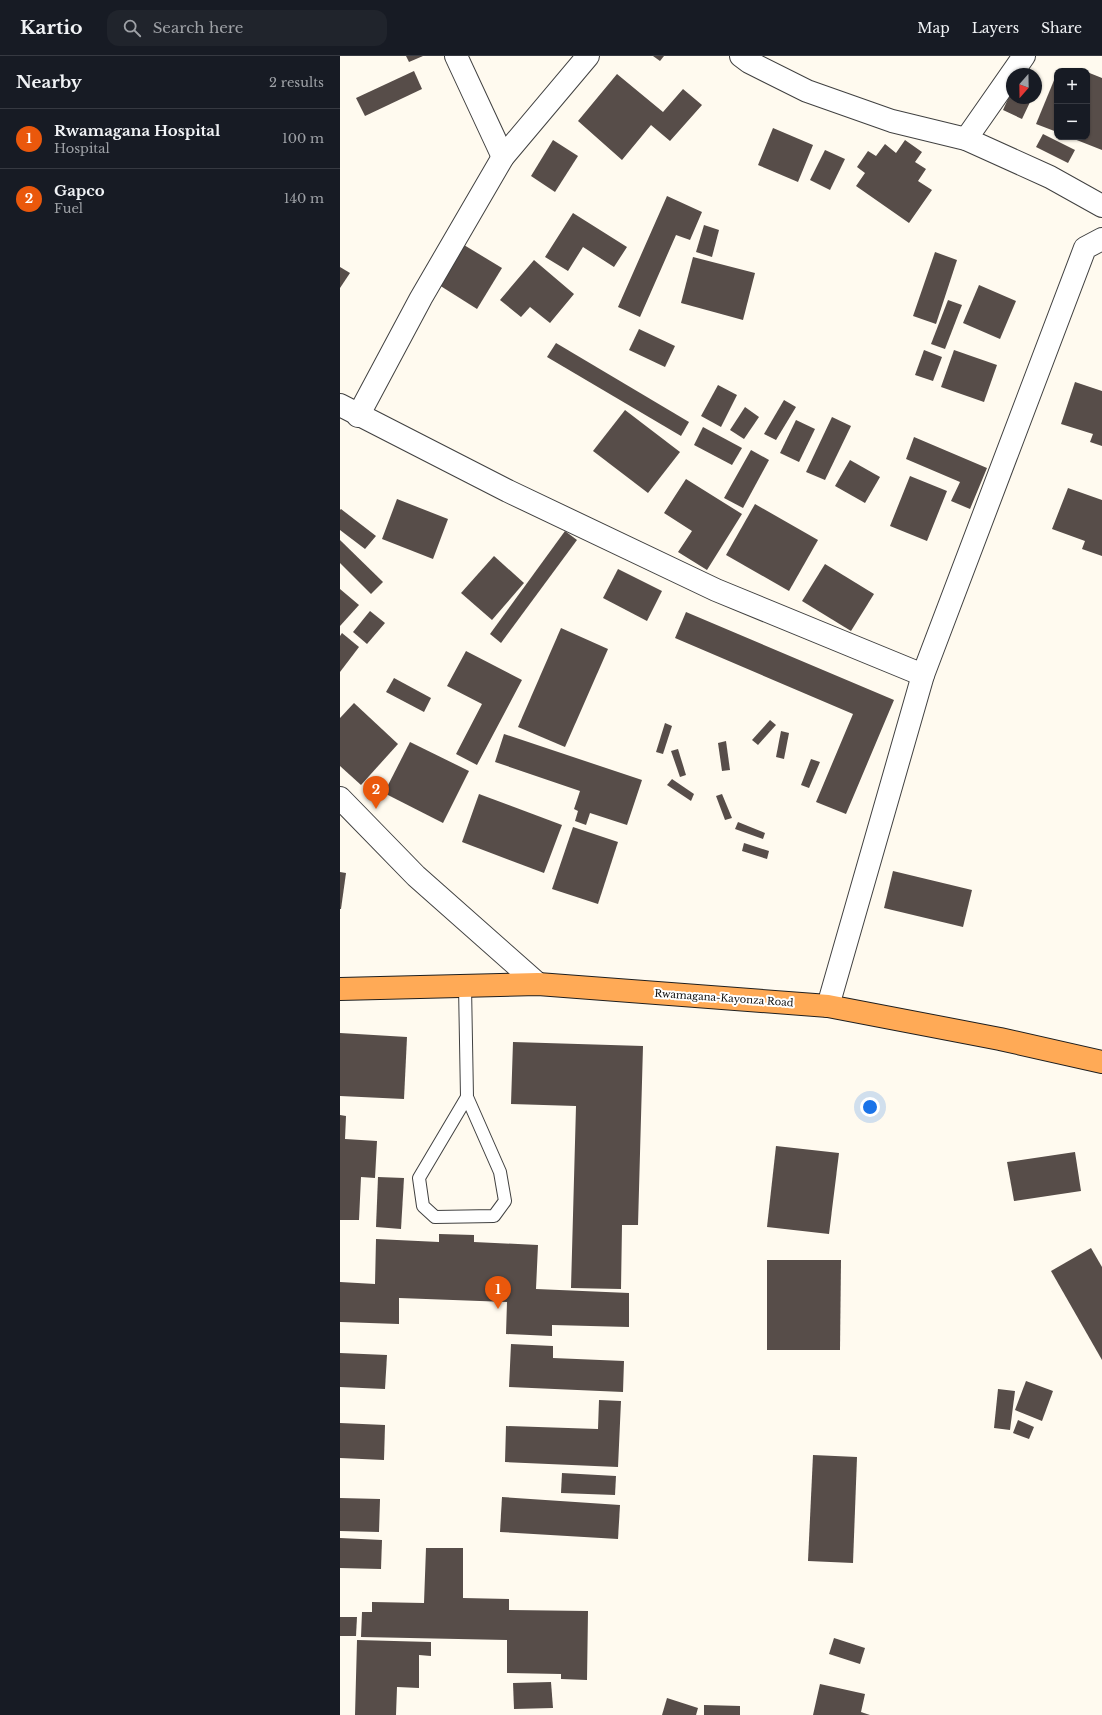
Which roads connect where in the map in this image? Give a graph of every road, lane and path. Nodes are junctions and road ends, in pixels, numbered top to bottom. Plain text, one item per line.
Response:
1 (456, 56) edge
2 (588, 56) edge
3 (741, 56) edge
4 (1024, 56) edge
5 (966, 139) junction
6 (503, 157) junction
7 (1102, 206) edge
8 (1102, 239) edge
9 (349, 410) edge
10 (923, 675) junction
11 (340, 798) edge
12 (538, 984) junction
13 (465, 986) junction
14 (340, 989) edge
15 (828, 1006) junction
16 (1102, 1062) edge
17 (467, 1097) junction

1 - 6 street
2 - 6 street
3 - 5 street
4 - 5 street
5 - 7 street
6 - 9 street
8 - 10 street
9 - 10 street
10 - 15 street
11 - 12 street
12 - 13 highway, Rwamagana-Kayonza Road
12 - 15 highway, Rwamagana-Kayonza Road
13 - 14 highway, Rwamagana-Kayonza Road
13 - 17 lane
15 - 16 highway, Rwamagana-Kayonza Road
17 - 17 lane

